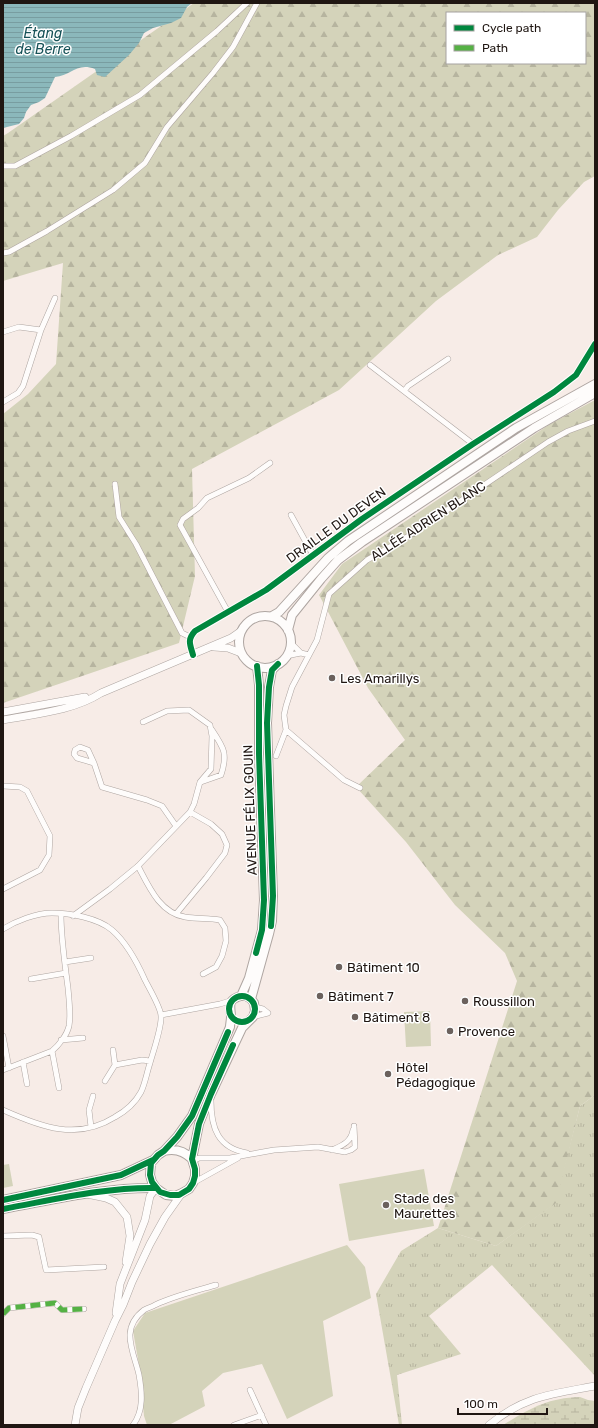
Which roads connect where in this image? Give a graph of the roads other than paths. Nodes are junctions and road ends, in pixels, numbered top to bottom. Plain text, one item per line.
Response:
1 (247, 3) edge
2 (258, 3) edge
3 (3, 166) edge
4 (3, 253) edge
5 (55, 298) dead end
6 (41, 330) junction
7 (3, 332) edge
8 (595, 344) edge
9 (448, 359) dead end
10 (370, 365) dead end
11 (595, 384) edge
12 (405, 390) junction
13 (595, 393) edge
14 (3, 402) edge
15 (595, 421) edge
16 (473, 444) junction
17 (270, 463) dead end
18 (115, 484) dead end
19 (291, 515) dead end
20 (313, 555) junction
21 (228, 612) junction
22 (272, 616) junction
23 (288, 630) junction
24 (241, 631) junction
25 (190, 637) junction
26 (291, 643) junction
27 (210, 648) junction
28 (242, 653) junction
29 (301, 653) junction
30 (193, 655) junction
31 (309, 655) junction
32 (286, 656) junction
33 (278, 664) junction
34 (256, 666) junction
35 (101, 693) junction
36 (3, 712) edge
37 (3, 720) edge
38 (143, 722) dead end
39 (211, 728) junction
40 (286, 730) junction
41 (276, 756) dead end
42 (94, 763) dead end
43 (200, 782) junction
44 (3, 786) edge
45 (360, 788) dead end
46 (190, 812) junction
47 (176, 826) junction
48 (138, 866) junction
49 (3, 889) edge
50 (62, 914) junction
51 (176, 914) junction
52 (73, 916) junction
53 (3, 929) edge
54 (91, 958) dead end
55 (65, 962) junction
56 (66, 973) junction
57 (203, 974) dead end
58 (31, 979) dead end
59 (241, 996) junction
60 (251, 999) junction
61 (233, 1000) junction
62 (220, 1004) junction
63 (255, 1007) junction
64 (230, 1013) junction
65 (161, 1015) junction
66 (250, 1019) junction
67 (3, 1036) edge
68 (83, 1038) dead end
69 (61, 1040) junction
70 (113, 1050) dead end
71 (52, 1051) junction
72 (150, 1061) junction
73 (23, 1062) junction
74 (115, 1065) junction
75 (9, 1068) junction
76 (3, 1070) edge
77 (105, 1081) dead end
78 (26, 1084) dead end
79 (59, 1088) dead end
80 (211, 1094) junction
81 (93, 1096) dead end
82 (3, 1110) edge
83 (91, 1128) junction
84 (332, 1150) junction
85 (164, 1151) junction
86 (250, 1153) junction
87 (153, 1160) junction
88 (192, 1160) junction
89 (193, 1183) junction
90 (156, 1188) junction
91 (182, 1193) junction
92 (84, 1194) junction
93 (3, 1200) edge
94 (3, 1209) edge
95 (3, 1236) edge
96 (104, 1267) dead end
97 (125, 1270) junction
98 (216, 1285) dead end
99 (84, 1309) dead end
100 (3, 1314) edge
101 (115, 1321) junction
102 (595, 1386) edge
103 (250, 1390) dead end
104 (262, 1415) junction
105 (75, 1425) edge
106 (133, 1425) edge
107 (234, 1425) edge
108 (266, 1425) edge
109 (489, 1425) edge

1 - 3 street
2 - 4 street
5 - 6 street
6 - 7 street
6 - 14 street
8 - 16 street, DRAILLE DU DEVEN
9 - 12 street
10 - 12 street
11 - 22 main road
12 - 16 street
13 - 23 main road
15 - 31 street, ALLÉE ADRIEN BLANC
16 - 20 street, DRAILLE DU DEVEN
17 - 21 street
18 - 25 street
19 - 20 street
20 - 21 street, DRAILLE DU DEVEN
21 - 25 street, DRAILLE DU DEVEN
22 - 23 main road
22 - 24 main road
23 - 26 main road
24 - 27 main road
24 - 28 main road
25 - 30 street
26 - 29 street
26 - 32 main road
27 - 28 main road
27 - 30 main road
28 - 34 main road
29 - 31 street
29 - 32 street
30 - 35 main road
31 - 40 street, ALLÉE ADRIEN BLANC
32 - 33 main road
33 - 34 main road
33 - 60 main road, AVENUE FÉLIX GOUIN
34 - 59 main road, AVENUE FÉLIX GOUIN
35 - 36 main road
35 - 37 main road
38 - 39 street
39 - 43 street
39 - 43 street
40 - 41 street
40 - 45 street
42 - 47 street
43 - 46 street
44 - 49 street
46 - 47 street
46 - 51 street
47 - 48 street
48 - 51 street
48 - 52 street
50 - 52 street
50 - 53 street
50 - 55 street
51 - 57 street
52 - 65 street
54 - 55 street
55 - 56 street
56 - 58 street
56 - 69 street
59 - 60 main road
59 - 61 main road
60 - 63 main road
61 - 62 street
61 - 64 main road
62 - 64 street
62 - 65 street
63 - 66 main road
63 - 66 street
64 - 66 main road
64 - 85 main road
65 - 72 street
66 - 80 main road
67 - 75 street
68 - 69 street
69 - 71 street
70 - 74 street
71 - 73 street
71 - 79 street
72 - 74 street
72 - 83 street
73 - 75 street
73 - 78 street
74 - 77 street
75 - 76 street
80 - 86 street
80 - 88 main road
81 - 83 street
82 - 83 street
84 - 84 street
84 - 86 street
85 - 87 main road
85 - 88 main road
86 - 88 street
86 - 89 street
87 - 90 main road
87 - 93 main road
88 - 89 main road
89 - 91 main road
90 - 91 main road
90 - 92 main road
90 - 97 main road
91 - 101 main road
92 - 94 main road
92 - 97 main road
95 - 96 street
97 - 101 main road
98 - 106 street
99 - 100 street
101 - 105 main road
102 - 109 main road
103 - 104 street
104 - 107 street
104 - 108 street

